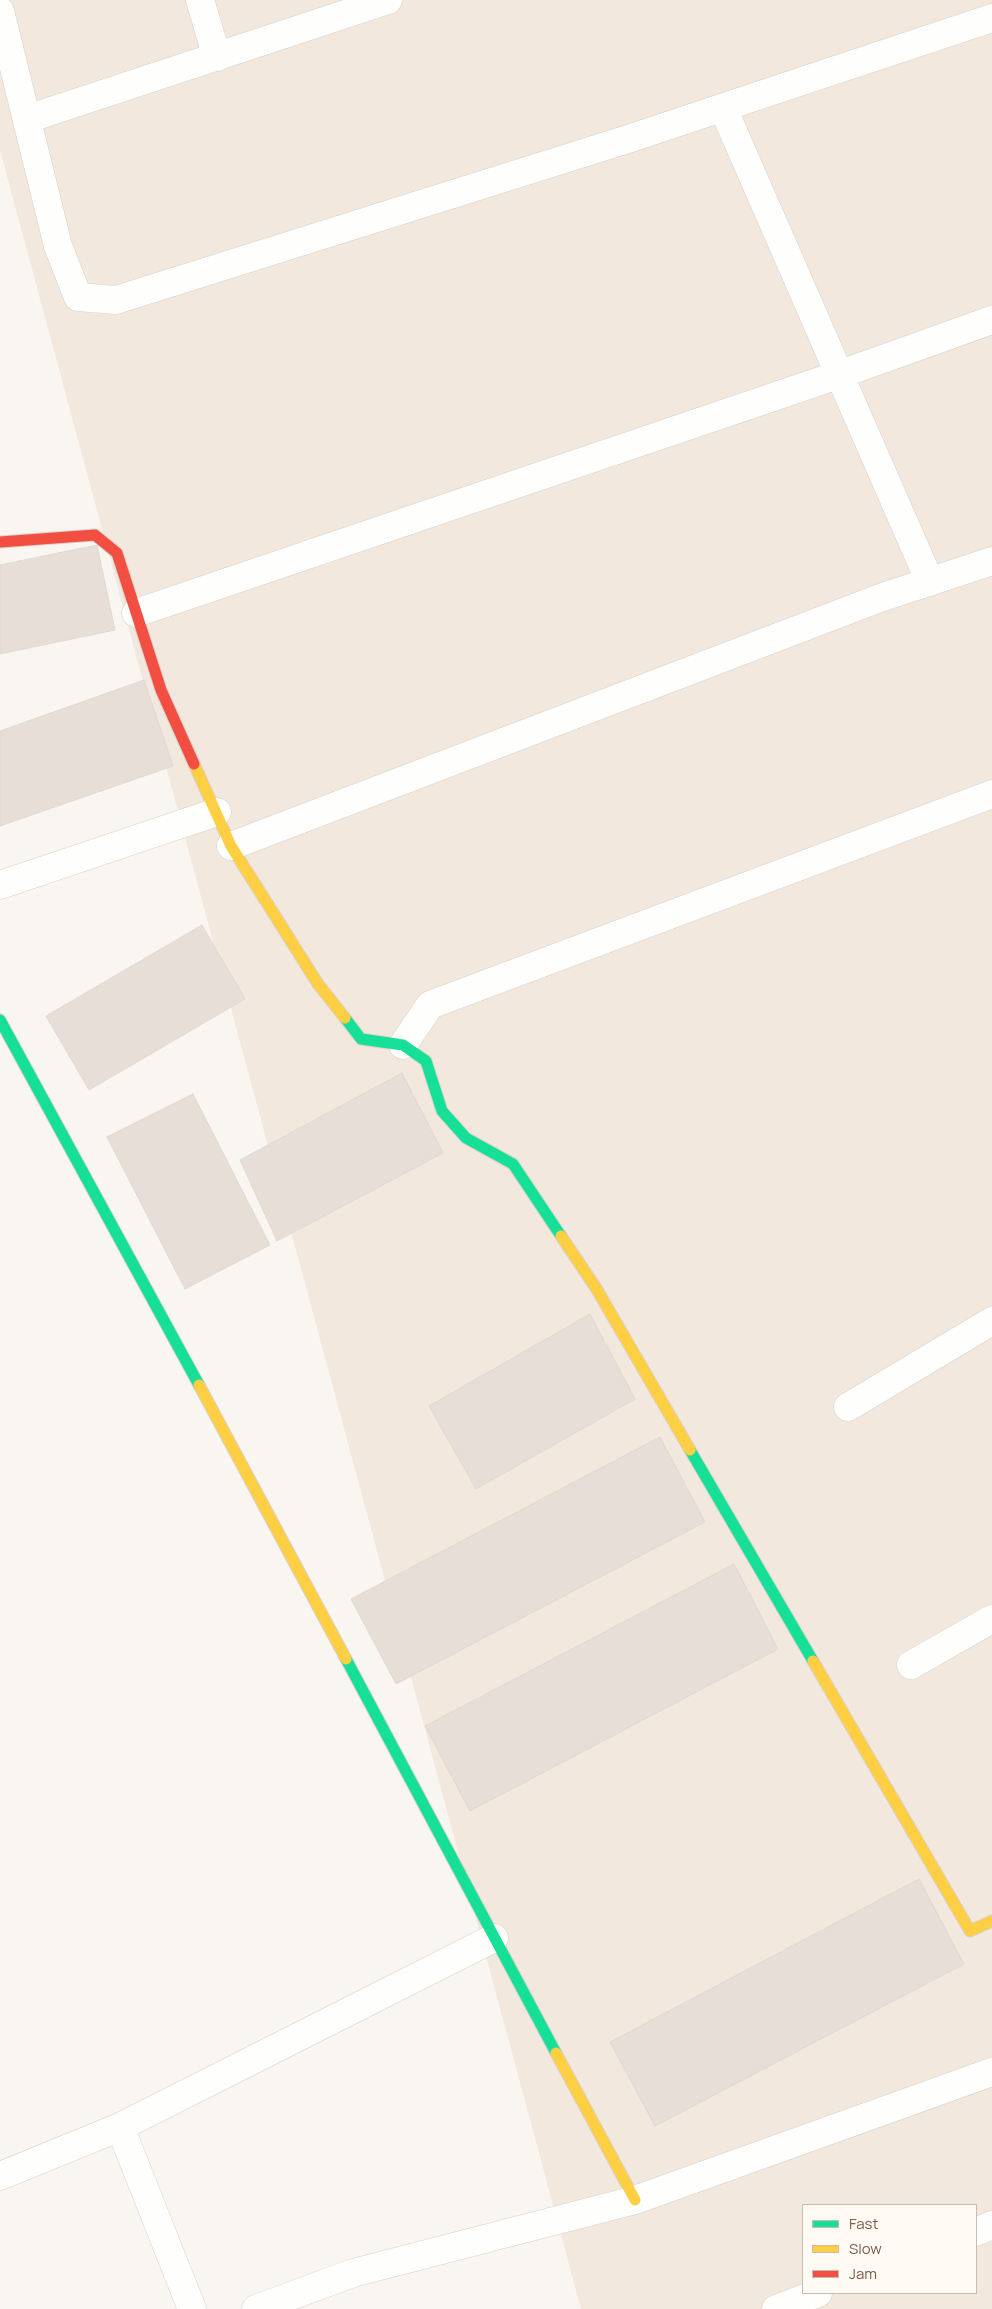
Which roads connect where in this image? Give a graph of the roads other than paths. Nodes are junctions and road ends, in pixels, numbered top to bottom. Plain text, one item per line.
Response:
1 (200, 0) edge
2 (388, 0) edge
3 (0, 11) edge
4 (992, 18) edge
5 (217, 57) junction
6 (722, 108) junction
7 (27, 119) junction
8 (992, 320) edge
9 (838, 375) junction
10 (0, 542) edge
11 (992, 561) edge
12 (930, 582) junction
13 (136, 613) junction
14 (992, 794) edge
15 (217, 812) junction
16 (231, 846) junction
17 (0, 885) edge
18 (0, 1020) edge
19 (403, 1045) junction
20 (992, 1321) edge
21 (848, 1407) dead end
22 (992, 1619) edge
23 (911, 1665) dead end
24 (989, 1929) edge
25 (494, 1938) junction
26 (992, 2072) edge
27 (120, 2127) junction
28 (0, 2176) edge
29 (635, 2200) junction
30 (992, 2225) edge
31 (977, 2232) edge
32 (815, 2294) edge
33 (192, 2309) edge
34 (256, 2309) edge
35 (776, 2309) edge

1 - 5 street
2 - 5 street
3 - 7 street
4 - 6 street
5 - 7 street
6 - 7 street
6 - 9 street
8 - 9 street
9 - 12 street
9 - 13 street
10 - 13 street
11 - 12 street
12 - 16 street
13 - 15 street
14 - 19 street
15 - 16 street
15 - 17 street
16 - 19 street
18 - 25 street
19 - 24 street
20 - 21 street
22 - 23 street
25 - 27 street
25 - 29 street
26 - 29 street
27 - 28 street
27 - 33 street
29 - 34 street
30 - 31 street
32 - 35 street

